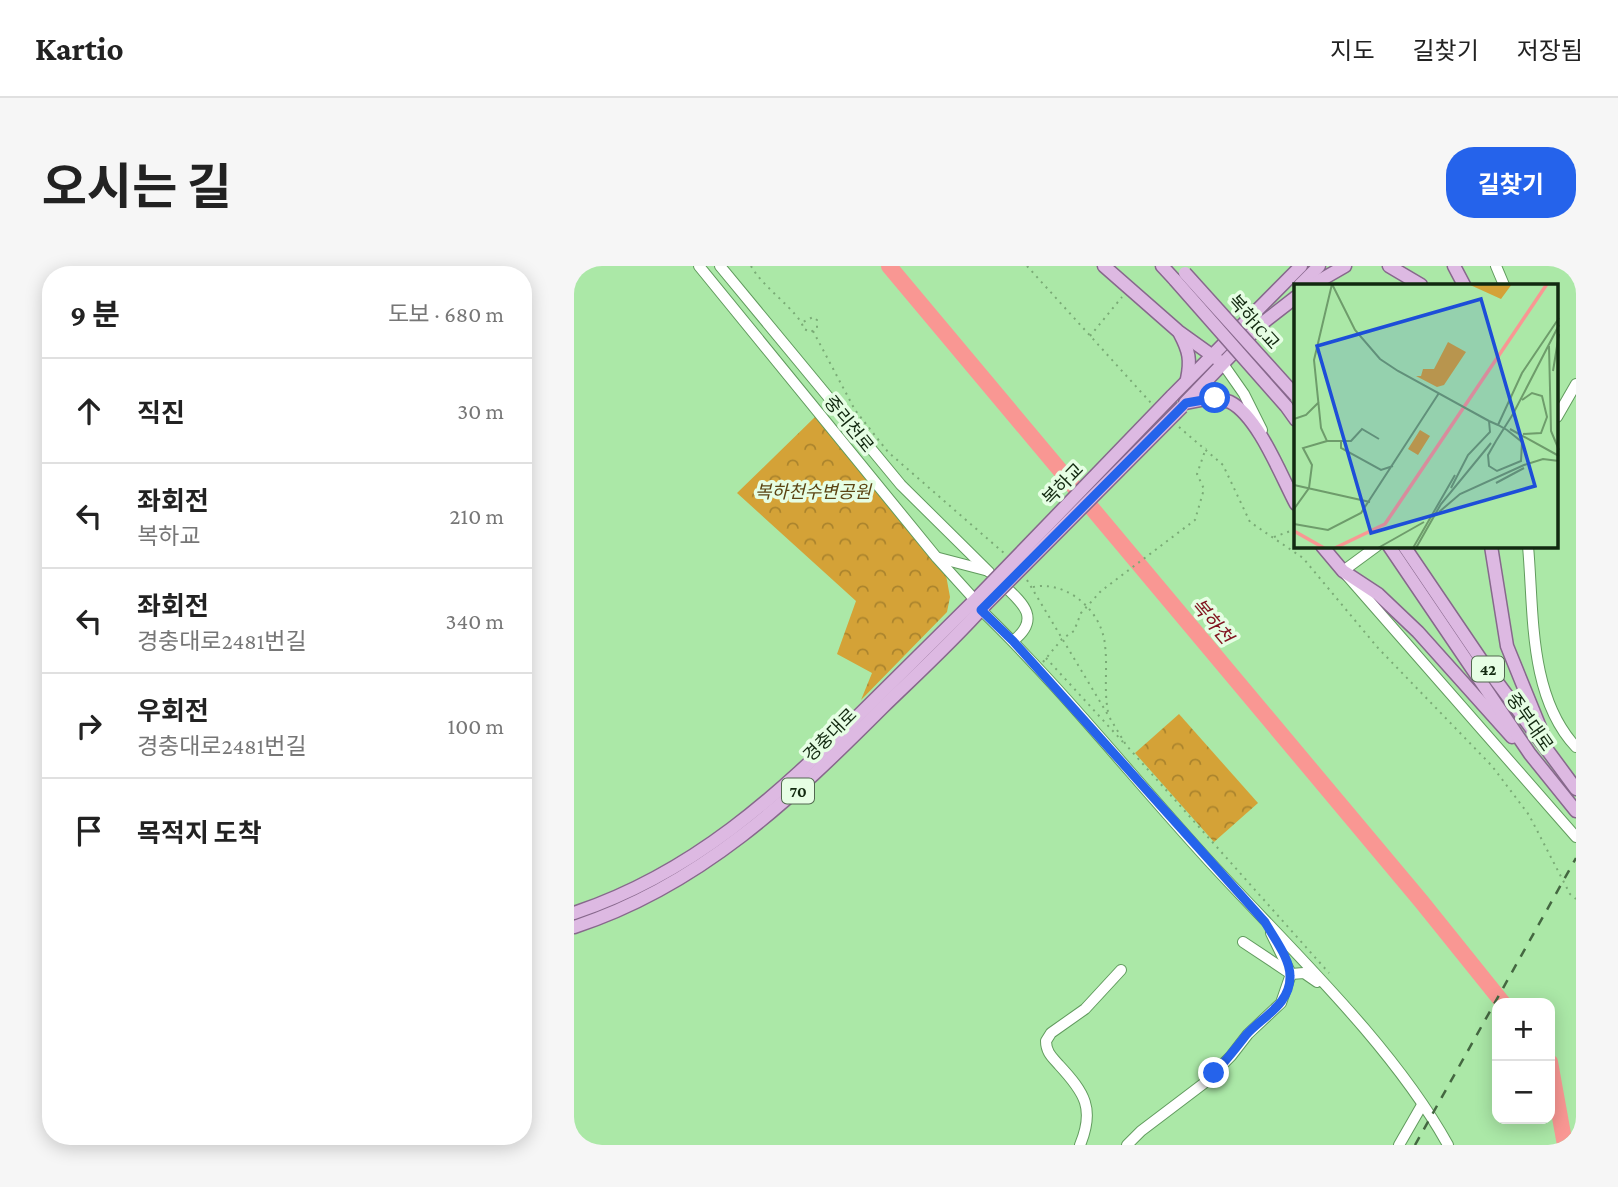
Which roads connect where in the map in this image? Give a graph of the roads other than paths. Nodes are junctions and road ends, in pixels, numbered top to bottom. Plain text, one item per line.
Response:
1 (699, 266) edge
2 (720, 266) edge
3 (1104, 266) edge
4 (1162, 266) edge
5 (1289, 266) edge
6 (1301, 266) edge
7 (1318, 266) edge
8 (1345, 266) edge
9 (1389, 266) edge
10 (1454, 266) edge
11 (1496, 266) edge
12 (1180, 273) edge
13 (1301, 284) edge
14 (1314, 284) edge
15 (1420, 284) edge
16 (1456, 284) edge
17 (1463, 284) edge
18 (1504, 284) edge
19 (1294, 291) edge
20 (1294, 299) edge
21 (1251, 315) junction
22 (1261, 325) junction
23 (1178, 331) junction
24 (1211, 355) junction
25 (1223, 364) junction
26 (1187, 381) junction
27 (1576, 384) edge
28 (1294, 394) edge
29 (1184, 405) junction
30 (1558, 415) edge
31 (1294, 417) edge
32 (1278, 468) junction
33 (1294, 500) edge
34 (1324, 548) edge
35 (1374, 548) edge
36 (1389, 548) edge
37 (1405, 548) edge
38 (1491, 548) edge
39 (1528, 548) edge
40 (937, 558) junction
41 (1343, 571) junction
42 (989, 572) junction
43 (980, 603) junction
44 (1013, 641) junction
45 (1576, 747) edge
46 (1530, 754) junction
47 (1566, 778) junction
48 (1576, 789) edge
49 (1576, 811) edge
50 (1576, 837) edge
51 (574, 913) edge
52 (1265, 922) junction
53 (574, 927) edge
54 (1243, 942) dead end
55 (1121, 970) dead end
56 (1290, 974) junction
57 (1327, 989) junction
58 (1422, 1105) junction
59 (1080, 1145) edge
60 (1127, 1145) edge
61 (1399, 1145) edge
62 (1448, 1145) edge

1 - 40 street, 중리천로
2 - 42 street
3 - 23 main road
4 - 12 main road
5 - 21 main road
6 - 21 main road
7 - 13 main road
8 - 14 main road
9 - 15 main road
10 - 16 main road
10 - 17 main road
11 - 18 street
12 - 28 main road, 복하IC교, bridge
12 - 31 main road, bridge
19 - 22 main road
20 - 22 main road
21 - 24 main road, 복하교
22 - 25 main road, 복하교
23 - 24 main road
23 - 26 main road
24 - 25 main road
24 - 26 main road, 복하교
25 - 29 main road, 복하교
25 - 32 street
26 - 43 main road, 복하교 / 70, bridge
27 - 30 street
29 - 32 main road
29 - 43 main road, 복하교 / 70, bridge
32 - 33 main road
34 - 41 main road
35 - 41 street
36 - 46 main road, 중부대로 / 42
37 - 47 main road, 중부대로 / 42
38 - 47 main road
39 - 45 street
40 - 42 street
40 - 43 street, 중리천로
41 - 46 main road
41 - 50 street
42 - 44 street
43 - 44 street, 중리천로
43 - 51 main road, 경충대로 / 70
43 - 53 main road, 경충대로 / 70
44 - 52 street, 중리천로
46 - 49 main road, 중부대로 / 42
47 - 48 main road, 중부대로 / 42
52 - 56 street
52 - 57 street, 중리천로
54 - 56 street
55 - 59 street
56 - 57 street
56 - 60 street
57 - 58 street, 중리천로
58 - 61 street
58 - 62 street, 중리천로

